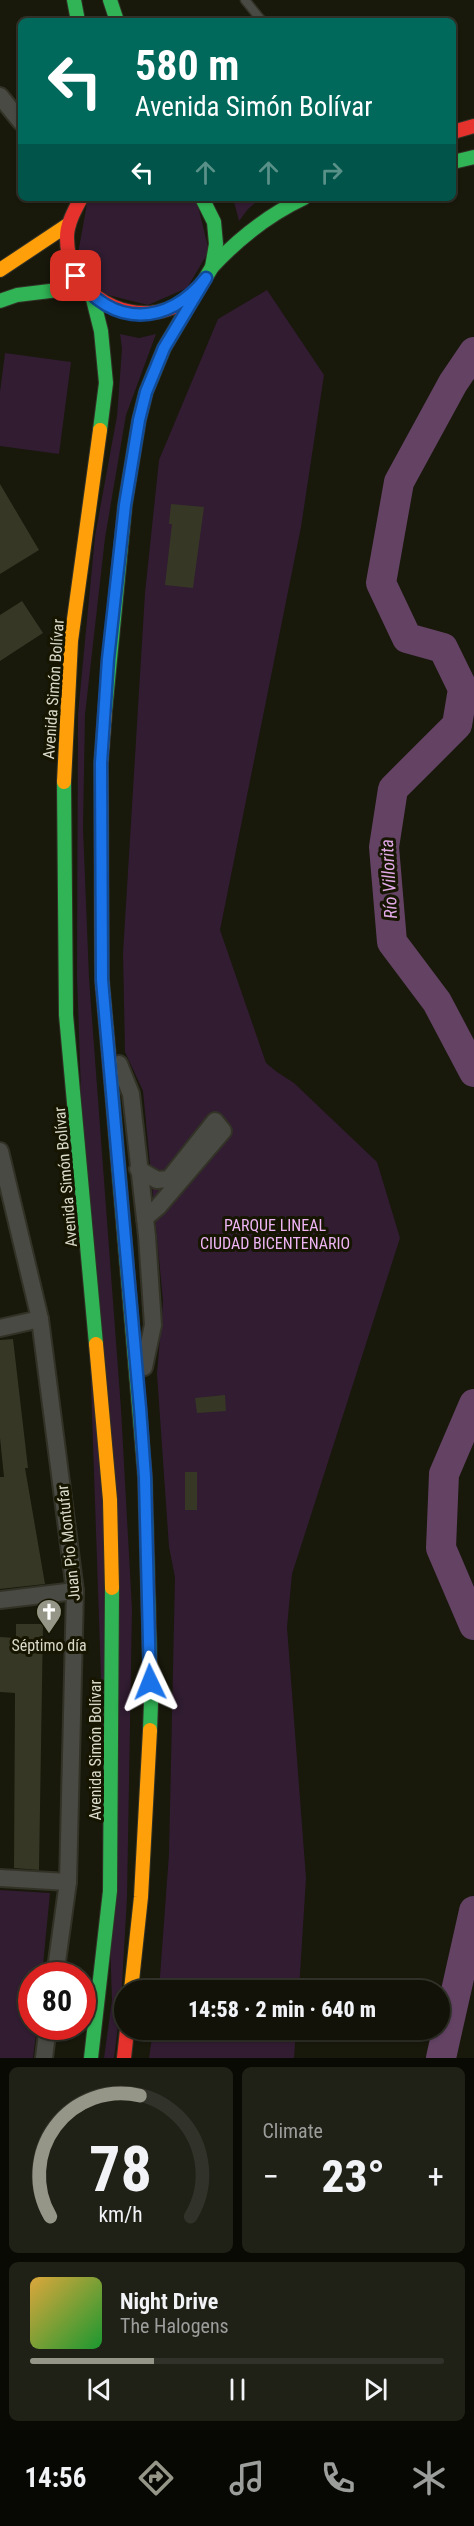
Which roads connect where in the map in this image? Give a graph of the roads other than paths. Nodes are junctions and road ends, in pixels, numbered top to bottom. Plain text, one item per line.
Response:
1 (74, 0) edge
2 (110, 0) edge
3 (245, 0) edge
4 (77, 18) edge
5 (116, 18) edge
6 (260, 18) edge
7 (0, 96) edge
8 (18, 118) edge
9 (474, 126) edge
10 (456, 131) edge
11 (474, 157) edge
12 (456, 161) edge
13 (74, 201) edge
14 (80, 201) edge
15 (204, 201) edge
16 (298, 201) edge
17 (71, 219) junction
18 (0, 270) edge
19 (209, 272) junction
20 (88, 291) junction
21 (0, 301) edge
22 (106, 1030) junction
23 (0, 1151) edge
24 (138, 1169) junction
25 (145, 1218) junction
26 (40, 1319) junction
27 (0, 1328) edge
28 (139, 1385) junction
29 (75, 1591) junction
30 (0, 1600) edge
31 (0, 1878) edge
32 (68, 1882) junction
33 (57, 1962) edge
34 (132, 1980) edge
35 (46, 2040) edge
36 (126, 2040) edge
37 (44, 2058) edge
38 (91, 2058) edge
39 (124, 2058) edge

1 - 4 main road
2 - 5 main road
3 - 6 lane
7 - 8 street
9 - 10 main road
11 - 12 main road
13 - 17 main road, Avenida Simón Bolívar
14 - 17 main road, Avenida Simón Bolívar
15 - 19 main road
16 - 19 main road
17 - 18 main road
17 - 20 main road, Avenida Simón Bolívar
19 - 20 main road
19 - 22 main road
20 - 21 main road
20 - 38 main road, Avenida Simón Bolívar
22 - 24 street
22 - 28 main road
23 - 26 street, Juan Pio Montufar
24 - 25 street
24 - 25 street
25 - 28 street
26 - 27 street
26 - 29 street, Juan Pio Montufar
28 - 34 main road
29 - 30 street
29 - 32 street, Juan Pio Montufar
31 - 32 street
32 - 33 street, Juan Pio Montufar
35 - 37 street
36 - 39 main road

